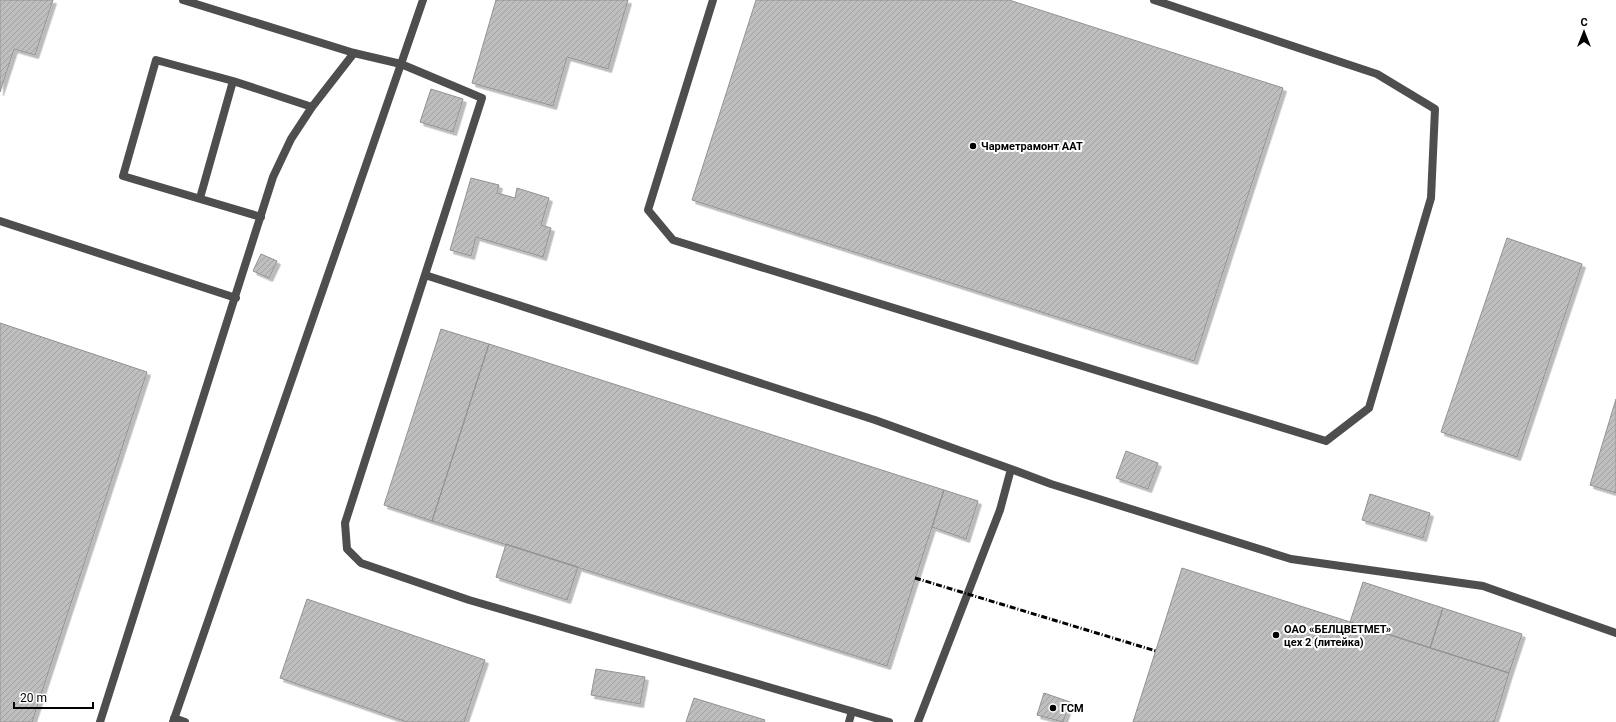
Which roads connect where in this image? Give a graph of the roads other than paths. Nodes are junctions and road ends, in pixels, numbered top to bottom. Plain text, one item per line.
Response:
1 (183, 0) edge
2 (423, 0) edge
3 (713, 0) edge
4 (1154, 0) edge
5 (354, 53) junction
6 (401, 64) junction
7 (233, 81) junction
8 (312, 107) junction
9 (200, 198) junction
10 (261, 217) junction
11 (0, 221) edge
12 (425, 275) junction
13 (236, 298) junction
14 (1011, 468) junction
15 (1616, 633) edge
16 (852, 711) junction
17 (174, 720) edge
18 (100, 722) edge
19 (185, 722) edge
20 (849, 722) edge
21 (889, 722) edge
22 (918, 722) edge

1 - 5 street
2 - 6 street
3 - 4 street
5 - 6 street
5 - 8 street
6 - 12 street
6 - 17 street
7 - 8 street
7 - 9 street
7 - 9 street
8 - 10 street
9 - 10 street
10 - 13 street
11 - 13 street
12 - 14 street
12 - 16 street
13 - 18 street
14 - 15 street
14 - 22 street
16 - 20 street
16 - 21 street
17 - 19 street

